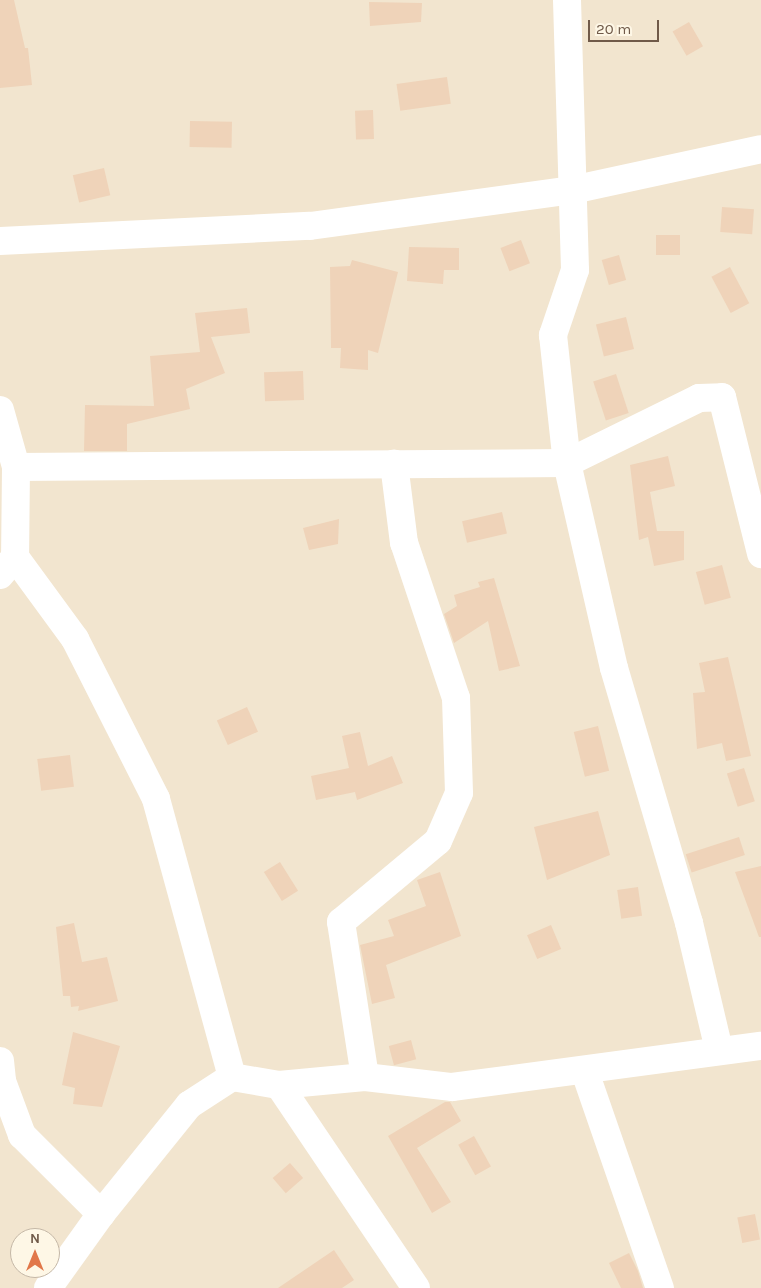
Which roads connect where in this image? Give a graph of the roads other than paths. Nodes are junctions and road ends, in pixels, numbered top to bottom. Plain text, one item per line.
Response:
1 (567, 0) edge
2 (761, 150) edge
3 (572, 190) junction
4 (0, 240) edge
5 (0, 410) edge
6 (567, 463) junction
7 (394, 464) junction
8 (16, 466) junction
9 (761, 554) edge
10 (7, 566) edge
11 (761, 1046) edge
12 (719, 1050) junction
13 (0, 1061) edge
14 (585, 1072) junction
15 (232, 1077) junction
16 (365, 1077) junction
17 (279, 1085) junction
18 (101, 1214) junction
19 (48, 1288) edge
20 (416, 1288) edge
21 (660, 1288) edge

1 - 3 street
2 - 3 street
3 - 4 street
3 - 6 street
5 - 8 street
6 - 7 street
6 - 9 street
6 - 12 street
7 - 8 street
7 - 16 street
8 - 10 street
10 - 15 street
11 - 12 street
12 - 14 street
13 - 18 street
14 - 16 street
14 - 21 street
15 - 17 street
15 - 18 street
16 - 17 street
17 - 20 street
18 - 19 street

